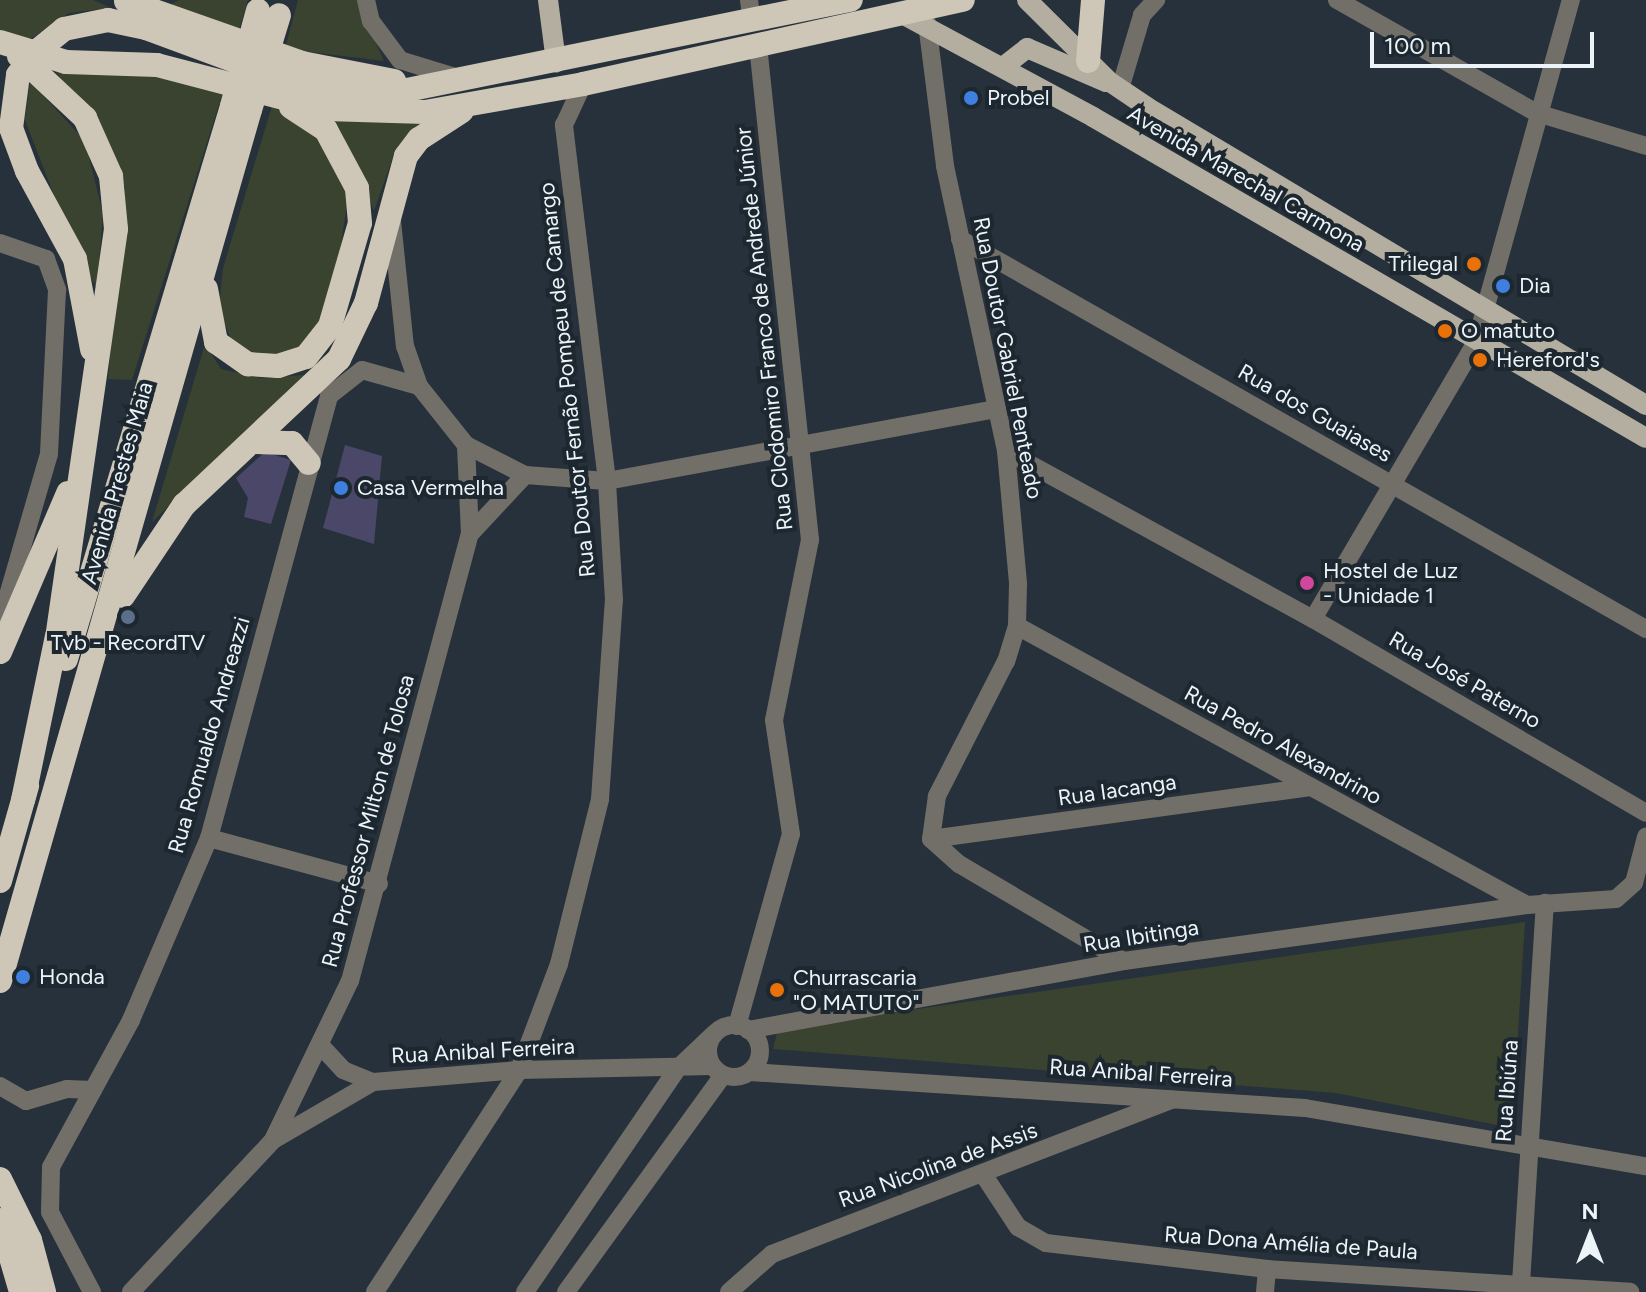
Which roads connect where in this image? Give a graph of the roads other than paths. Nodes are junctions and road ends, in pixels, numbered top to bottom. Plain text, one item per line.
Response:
1 (126, 0) edge
2 (366, 0) edge
3 (548, 0) edge
4 (851, 0) edge
5 (963, 0) edge
6 (1027, 0) edge
7 (1093, 0) edge
8 (1156, 0) edge
9 (1337, 0) edge
10 (1571, 0) edge
11 (270, 6) edge
12 (750, 9) edge
13 (902, 14) junction
14 (927, 23) junction
15 (0, 43) edge
16 (758, 45) junction
17 (1088, 61) junction
18 (556, 62) junction
19 (1003, 67) junction
20 (465, 79) junction
21 (583, 84) junction
22 (432, 86) junction
23 (1115, 86) junction
24 (271, 96) junction
25 (477, 104) junction
26 (1147, 107) junction
27 (241, 108) junction
28 (1537, 113) junction
29 (1129, 139) junction
30 (1646, 146) edge
31 (390, 198) junction
32 (960, 239) junction
33 (0, 243) edge
34 (207, 264) junction
35 (1489, 306) junction
36 (1476, 342) junction
37 (419, 386) junction
38 (94, 387) junction
39 (1646, 405) edge
40 (996, 409) junction
41 (1646, 438) edge
42 (257, 442) junction
43 (466, 445) junction
44 (803, 445) junction
45 (1006, 451) junction
46 (309, 463) junction
47 (80, 465) junction
48 (525, 475) junction
49 (607, 481) junction
50 (1395, 487) junction
51 (470, 534) junction
52 (1313, 619) junction
53 (0, 623) edge
54 (1017, 626) junction
55 (1646, 629) edge
56 (0, 652) edge
57 (90, 671) junction
58 (1310, 787) junction
59 (23, 800) junction
60 (1646, 813) edge
61 (1646, 837) edge
62 (209, 838) junction
63 (931, 839) junction
64 (0, 881) edge
65 (379, 884) junction
66 (1536, 904) junction
67 (1124, 961) junction
68 (0, 981) edge
69 (743, 1028) junction
70 (714, 1034) junction
71 (321, 1046) junction
72 (678, 1068) junction
73 (519, 1070) junction
74 (718, 1071) junction
75 (750, 1072) junction
76 (373, 1082) junction
77 (0, 1086) edge
78 (93, 1090) junction
79 (1113, 1095) junction
80 (1175, 1099) junction
81 (1120, 1123) junction
82 (273, 1140) junction
83 (1527, 1147) junction
84 (1646, 1166) edge
85 (983, 1174) junction
86 (0, 1179) edge
87 (0, 1220) edge
88 (1267, 1269) junction
89 (1521, 1283) junction
90 (21, 1292) edge
91 (44, 1292) edge
92 (92, 1292) edge
93 (131, 1292) edge
94 (375, 1292) edge
95 (525, 1292) edge
96 (566, 1292) edge
97 (729, 1292) edge
98 (1265, 1292) edge
99 (1630, 1292) edge

1 - 22 highway
2 - 20 street
3 - 18 main road
4 - 12 highway
5 - 13 highway
6 - 17 main road, Avenida Marechal Carmona
7 - 17 highway
8 - 23 street
9 - 28 street
10 - 28 street
11 - 27 highway, Avenida Prestes Maia, bridge
12 - 18 highway
13 - 14 main road, Avenida Marechal Carmona
13 - 16 highway
14 - 19 main road, Avenida Marechal Carmona
14 - 32 street, Rua Doutor Gabriel Penteado
15 - 24 highway
15 - 38 highway
16 - 21 highway
16 - 44 street, Rua Clodomiro Franco de Andrede Júnior
17 - 23 main road, Avenida Marechal Carmona
18 - 20 highway
19 - 23 main road
19 - 29 main road, Avenida Marechal Carmona
20 - 22 highway
21 - 25 highway
21 - 49 street, Rua Doutor Fernão Pompeu de Camargo
22 - 38 highway, bridge
23 - 26 main road, Avenida Marechal Carmona
24 - 25 highway
24 - 34 highway
25 - 31 highway
26 - 29 main road
26 - 35 main road, Avenida Marechal Carmona
27 - 34 highway, Avenida Prestes Maia
27 - 59 highway, Avenida Prestes Maia
28 - 30 street
28 - 35 street
29 - 36 main road, Avenida Marechal Carmona
31 - 37 street
31 - 42 highway
32 - 40 street, Rua Doutor Gabriel Penteado
32 - 50 street, Rua dos Guaiases
33 - 53 street
34 - 57 highway, Avenida Prestes Maia
35 - 36 street
35 - 39 main road, Avenida Marechal Carmona
36 - 41 main road, Avenida Marechal Carmona
36 - 50 street
37 - 43 street
37 - 46 street, Rua Romualdo Andreazzi
38 - 47 highway
40 - 44 street
40 - 45 street, Rua Doutor Gabriel Penteado
42 - 46 highway
42 - 57 highway
43 - 48 street
43 - 51 street, Rua Professor Milton de Tolosa
44 - 49 street
44 - 69 street, Rua Clodomiro Franco de Andrede Júnior
45 - 52 street, Rua José Paterno
45 - 54 street, Rua Doutor Gabriel Penteado
46 - 62 street, Rua Romualdo Andreazzi
47 - 56 highway
47 - 59 highway
48 - 49 street
48 - 51 street, Rua Professor Milton de Tolosa
49 - 73 street, Rua Doutor Fernão Pompeu de Camargo
50 - 52 street
50 - 55 street, Rua dos Guaiases
51 - 65 street, Rua Professor Milton de Tolosa
52 - 60 street, Rua José Paterno
54 - 58 street, Rua Pedro Alexandrino
54 - 63 street, Rua Doutor Gabriel Penteado
57 - 68 highway, Avenida Prestes Maia
58 - 63 street, Rua Iacanga
58 - 66 street, Rua Pedro Alexandrino
59 - 64 highway, Avenida Prestes Maia
61 - 66 street, Rua Ibitinga
62 - 65 street
62 - 78 street, Rua Romualdo Andreazzi
63 - 67 street
65 - 71 street, Rua Professor Milton de Tolosa
66 - 67 street, Rua Ibitinga
66 - 83 street, Rua Ibiúna
67 - 69 street, Rua Ibitinga
69 - 70 street
69 - 75 street
70 - 72 street
70 - 74 street
71 - 76 street
71 - 82 street, Rua Professor Milton de Tolosa
72 - 73 street, Rua Anibal Ferreira
72 - 74 street, Rua Anibal Ferreira
72 - 95 street
73 - 76 street, Rua Anibal Ferreira
73 - 94 street, Rua Doutor Fernão Pompeu de Camargo
74 - 75 street, Rua Anibal Ferreira
74 - 96 street
75 - 79 street, Rua Anibal Ferreira
76 - 82 street, Rua Anibal Ferreira
77 - 78 street
78 - 92 street, Rua Romualdo Andreazzi
79 - 80 street, Rua Anibal Ferreira
79 - 81 street
80 - 81 street, Rua Nicolina de Assis
80 - 83 street, Rua Anibal Ferreira
81 - 85 street, Rua Nicolina de Assis
82 - 93 street, Rua Professor Milton de Tolosa
83 - 84 street
83 - 89 street, Rua Ibiúna
85 - 88 street, Rua Dona Amélia de Paula
85 - 97 street, Rua Nicolina de Assis
86 - 91 highway
87 - 90 highway
88 - 89 street, Rua Dona Amélia de Paula
88 - 98 street
89 - 99 street, Rua Dona Amélia de Paula

